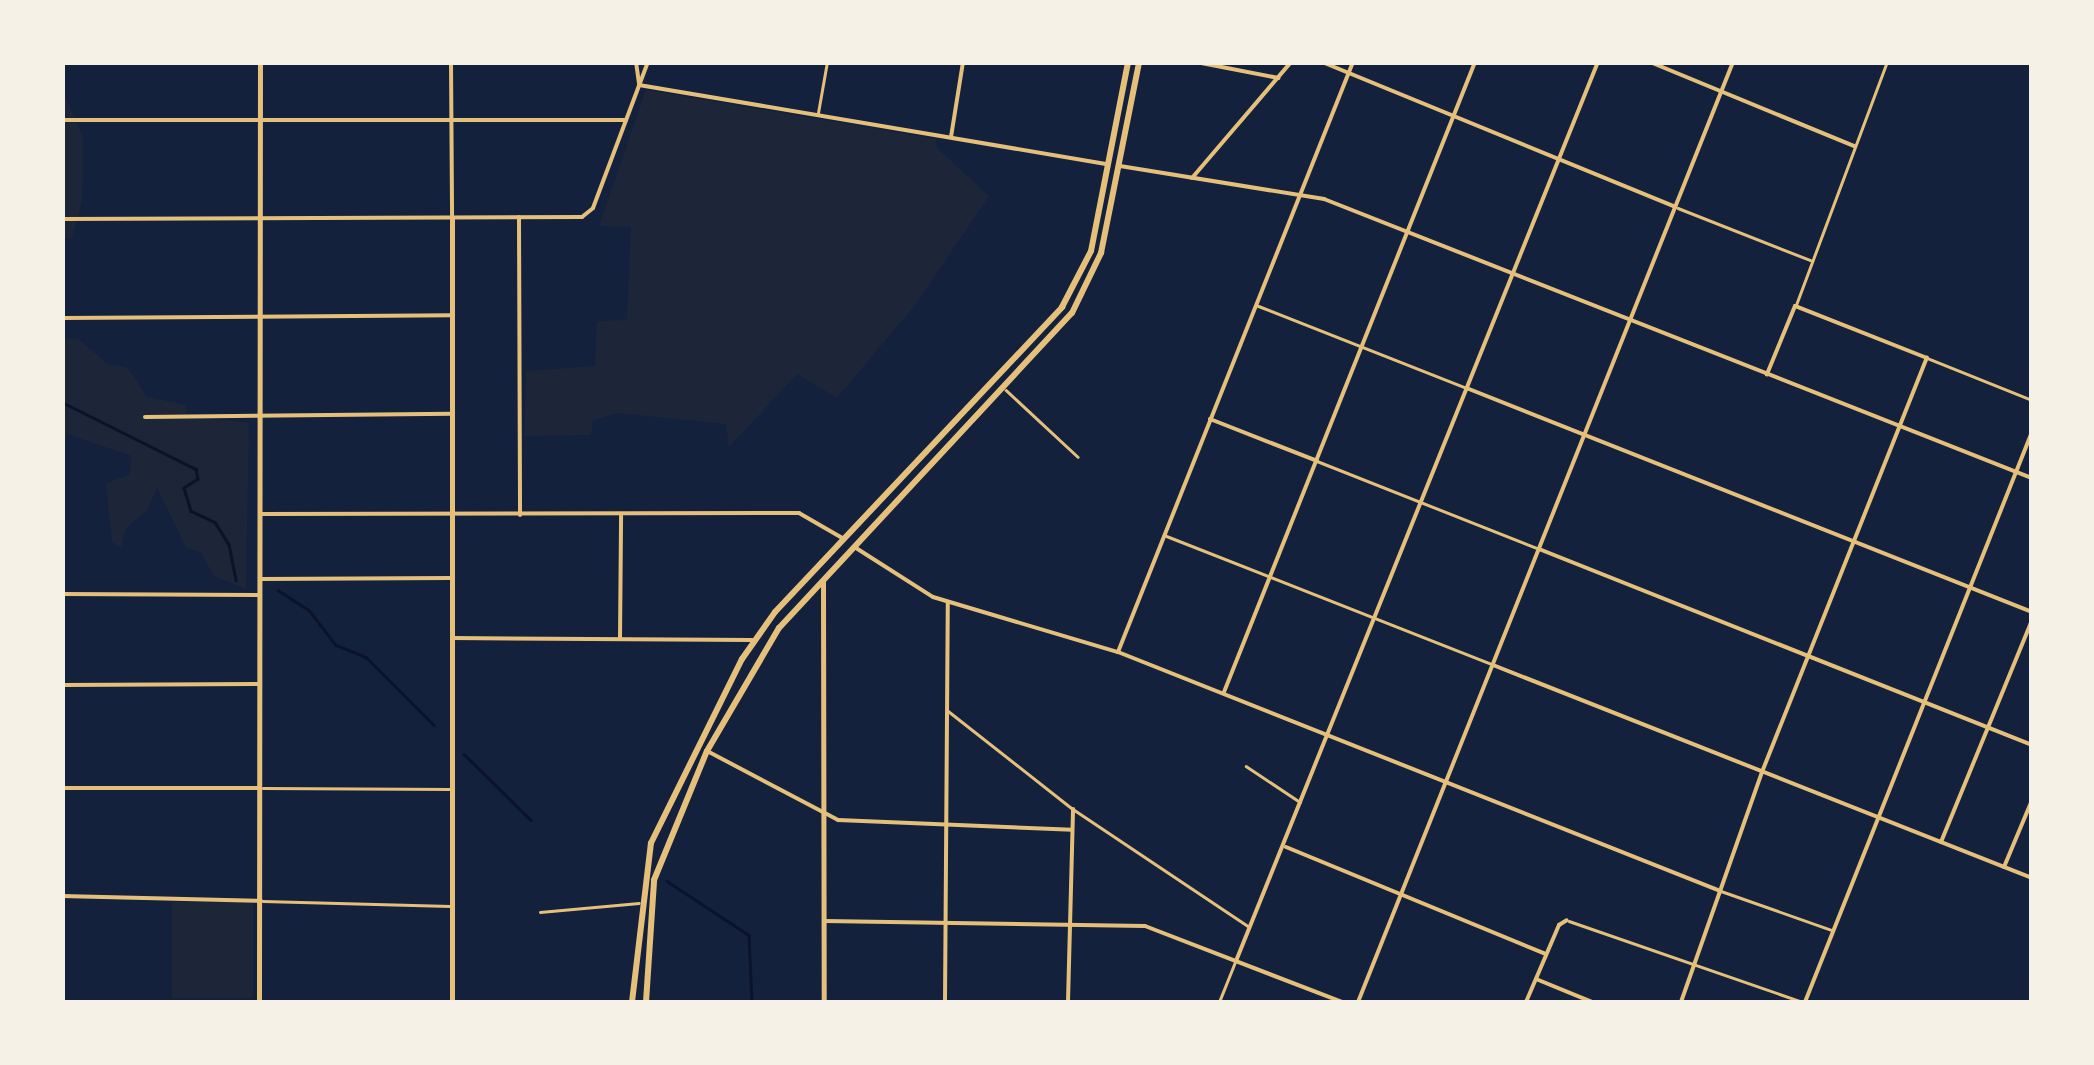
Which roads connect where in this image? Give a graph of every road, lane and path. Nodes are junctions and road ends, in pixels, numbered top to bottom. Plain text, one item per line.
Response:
1 (260, 62) edge
2 (452, 62) edge
3 (638, 62) edge
4 (648, 62) edge
5 (827, 62) edge
6 (964, 62) edge
7 (1128, 62) edge
8 (1139, 62) edge
9 (1196, 62) edge
10 (1291, 62) edge
11 (1322, 62) edge
12 (1353, 62) edge
13 (1476, 62) edge
14 (1598, 62) edge
15 (1650, 62) edge
16 (1733, 62) edge
17 (1888, 62) edge
18 (1348, 74) junction
19 (1278, 78) junction
20 (639, 85) junction
21 (1721, 92) junction
22 (818, 114) junction
23 (1454, 116) junction
24 (62, 120) edge
25 (260, 120) junction
26 (452, 120) junction
27 (626, 120) junction
28 (950, 138) junction
29 (1854, 146) junction
30 (1559, 158) junction
31 (1109, 164) junction
32 (1120, 166) junction
33 (1192, 178) junction
34 (1298, 196) junction
35 (1675, 207) junction
36 (519, 217) junction
37 (452, 218) junction
38 (62, 219) edge
39 (260, 220) junction
40 (1409, 231) junction
41 (1812, 260) junction
42 (1514, 273) junction
43 (1255, 304) junction
44 (1795, 306) junction
45 (260, 316) junction
46 (452, 316) junction
47 (62, 318) edge
48 (1630, 319) junction
49 (1362, 348) junction
50 (1926, 358) junction
51 (1767, 374) junction
52 (1468, 388) junction
53 (1006, 390) junction
54 (2032, 400) edge
55 (452, 414) junction
56 (260, 416) junction
57 (145, 417) dead end
58 (1210, 418) junction
59 (1900, 426) junction
60 (2032, 432) edge
61 (1584, 434) junction
62 (1078, 457) dead end
63 (1316, 461) junction
64 (2017, 472) junction
65 (2032, 478) edge
66 (1422, 502) junction
67 (260, 514) junction
68 (452, 515) junction
69 (520, 515) junction
70 (622, 516) junction
71 (1164, 535) junction
72 (844, 539) junction
73 (1854, 541) junction
74 (854, 547) junction
75 (1539, 549) junction
76 (814, 571) junction
77 (1270, 577) junction
78 (452, 578) junction
79 (260, 579) junction
80 (823, 581) junction
81 (1971, 587) junction
82 (62, 594) edge
83 (260, 595) junction
84 (948, 603) junction
85 (2032, 612) edge
86 (1374, 618) junction
87 (2032, 620) edge
88 (452, 638) junction
89 (620, 639) junction
90 (754, 640) junction
91 (1118, 652) junction
92 (1808, 656) junction
93 (1492, 664) junction
94 (260, 684) junction
95 (62, 685) edge
96 (1224, 692) junction
97 (1923, 701) junction
98 (947, 710) junction
99 (1988, 726) junction
100 (1329, 734) junction
101 (2032, 745) edge
102 (696, 746) junction
103 (707, 751) junction
104 (1246, 766) dead end
105 (1762, 772) junction
106 (1446, 780) junction
107 (62, 788) edge
108 (260, 788) junction
109 (452, 789) junction
110 (2032, 800) edge
111 (1301, 803) junction
112 (1073, 809) junction
113 (827, 815) junction
114 (1878, 817) junction
115 (946, 826) junction
116 (1072, 830) junction
117 (1941, 842) junction
118 (1284, 847) junction
119 (2004, 868) junction
120 (2032, 878) edge
121 (1718, 890) junction
122 (1400, 895) junction
123 (62, 896) edge
124 (260, 901) junction
125 (640, 903) junction
126 (451, 906) junction
127 (540, 912) dead end
128 (1567, 920) joint
129 (825, 922) junction
130 (946, 922) junction
131 (1069, 923) junction
132 (1250, 927) junction
133 (1833, 930) junction
134 (1545, 954) junction
135 (1236, 961) junction
136 (1696, 963) junction
137 (1535, 979) junction
138 (259, 1002) edge
139 (452, 1002) edge
140 (632, 1002) edge
141 (646, 1002) edge
142 (824, 1002) edge
143 (945, 1002) edge
144 (1068, 1002) edge
145 (1219, 1002) edge
146 (1342, 1002) edge
147 (1358, 1002) edge
148 (1526, 1002) edge
149 (1592, 1002) edge
150 (1681, 1002) edge
151 (1804, 1002) edge

1 - 25 street
2 - 26 street
3 - 20 street
4 - 20 street
5 - 22 lane
6 - 28 street
7 - 31 main road
8 - 32 main road
9 - 19 street
10 - 19 street
11 - 18 street
12 - 18 street
13 - 23 street
14 - 30 street
15 - 21 street
16 - 21 street
17 - 29 lane
18 - 23 street
18 - 34 street
19 - 33 street
20 - 22 street
20 - 27 street
21 - 29 street
21 - 35 street
22 - 28 street
23 - 30 street
23 - 40 street
24 - 25 street
25 - 26 street
25 - 39 street
26 - 27 street
26 - 37 street
27 - 36 street
28 - 31 street
29 - 41 lane
30 - 35 street
30 - 42 street
31 - 32 main road
31 - 72 main road
32 - 33 street
32 - 53 main road
33 - 34 street
34 - 40 street
34 - 43 street
35 - 41 lane
35 - 48 street
36 - 37 street
36 - 69 street
37 - 39 street
37 - 46 street
38 - 39 street
39 - 45 street
40 - 42 street
40 - 49 street
41 - 44 lane
42 - 48 street
42 - 52 street
43 - 49 lane
43 - 58 street
44 - 50 street
44 - 51 street
45 - 46 street
45 - 47 street
45 - 56 street
46 - 55 street
48 - 51 street
48 - 61 street
49 - 52 lane
49 - 63 street
50 - 54 lane
50 - 59 street
51 - 59 street
52 - 61 street
52 - 66 street
53 - 62 lane
53 - 74 main road
55 - 56 street
55 - 68 street
56 - 57 street
56 - 67 street
58 - 63 street
58 - 71 street
59 - 64 street
59 - 73 street
60 - 64 street
61 - 73 street
61 - 75 street
63 - 66 lane
63 - 77 street
64 - 65 street
64 - 81 street
66 - 75 lane
66 - 86 street
67 - 68 street
67 - 79 street
68 - 69 street
68 - 78 street
69 - 70 street
70 - 72 street
70 - 89 street
71 - 77 lane
71 - 91 street
72 - 76 main road
73 - 81 street
73 - 92 street
74 - 80 main road
74 - 84 street
75 - 92 street
75 - 93 street
76 - 80 main road
76 - 90 main road
77 - 86 lane
77 - 96 street
78 - 79 street
78 - 88 street
79 - 83 street
80 - 103 main road
80 - 113 street
81 - 85 street
81 - 97 street
82 - 83 street
83 - 94 street
84 - 91 street
84 - 98 street
86 - 93 lane
86 - 100 street
87 - 99 street
88 - 89 street
88 - 109 street
89 - 90 street
90 - 102 main road
91 - 96 street
92 - 97 street
92 - 105 street
93 - 105 street
93 - 106 street
94 - 95 street
94 - 108 street
96 - 100 street
97 - 99 street
97 - 114 street
98 - 112 lane
98 - 115 street
99 - 101 street
99 - 117 street
100 - 106 street
100 - 111 street
102 - 103 main road
102 - 125 main road
103 - 113 street
103 - 141 main road
104 - 111 lane
105 - 114 street
105 - 121 street
106 - 121 street
106 - 122 street
107 - 108 street
108 - 109 lane
108 - 124 street
109 - 126 street
110 - 119 street
111 - 118 street
112 - 116 street
112 - 132 lane
113 - 115 street
113 - 129 street
114 - 117 street
114 - 133 street
115 - 116 street
115 - 130 street
116 - 131 street
117 - 119 street
118 - 122 street
118 - 132 street
119 - 120 street
121 - 133 lane
121 - 136 street
122 - 134 street
122 - 147 street
123 - 124 street
124 - 126 lane
124 - 138 street
125 - 127 lane
125 - 140 main road
126 - 139 street
128 - 134 street
128 - 136 lane
129 - 130 street
129 - 142 street
130 - 131 street
130 - 143 street
131 - 135 street
131 - 144 street
132 - 135 street
133 - 151 street
134 - 137 street
135 - 145 lane
135 - 146 street
136 - 150 street
136 - 151 lane
137 - 148 street
137 - 149 street

